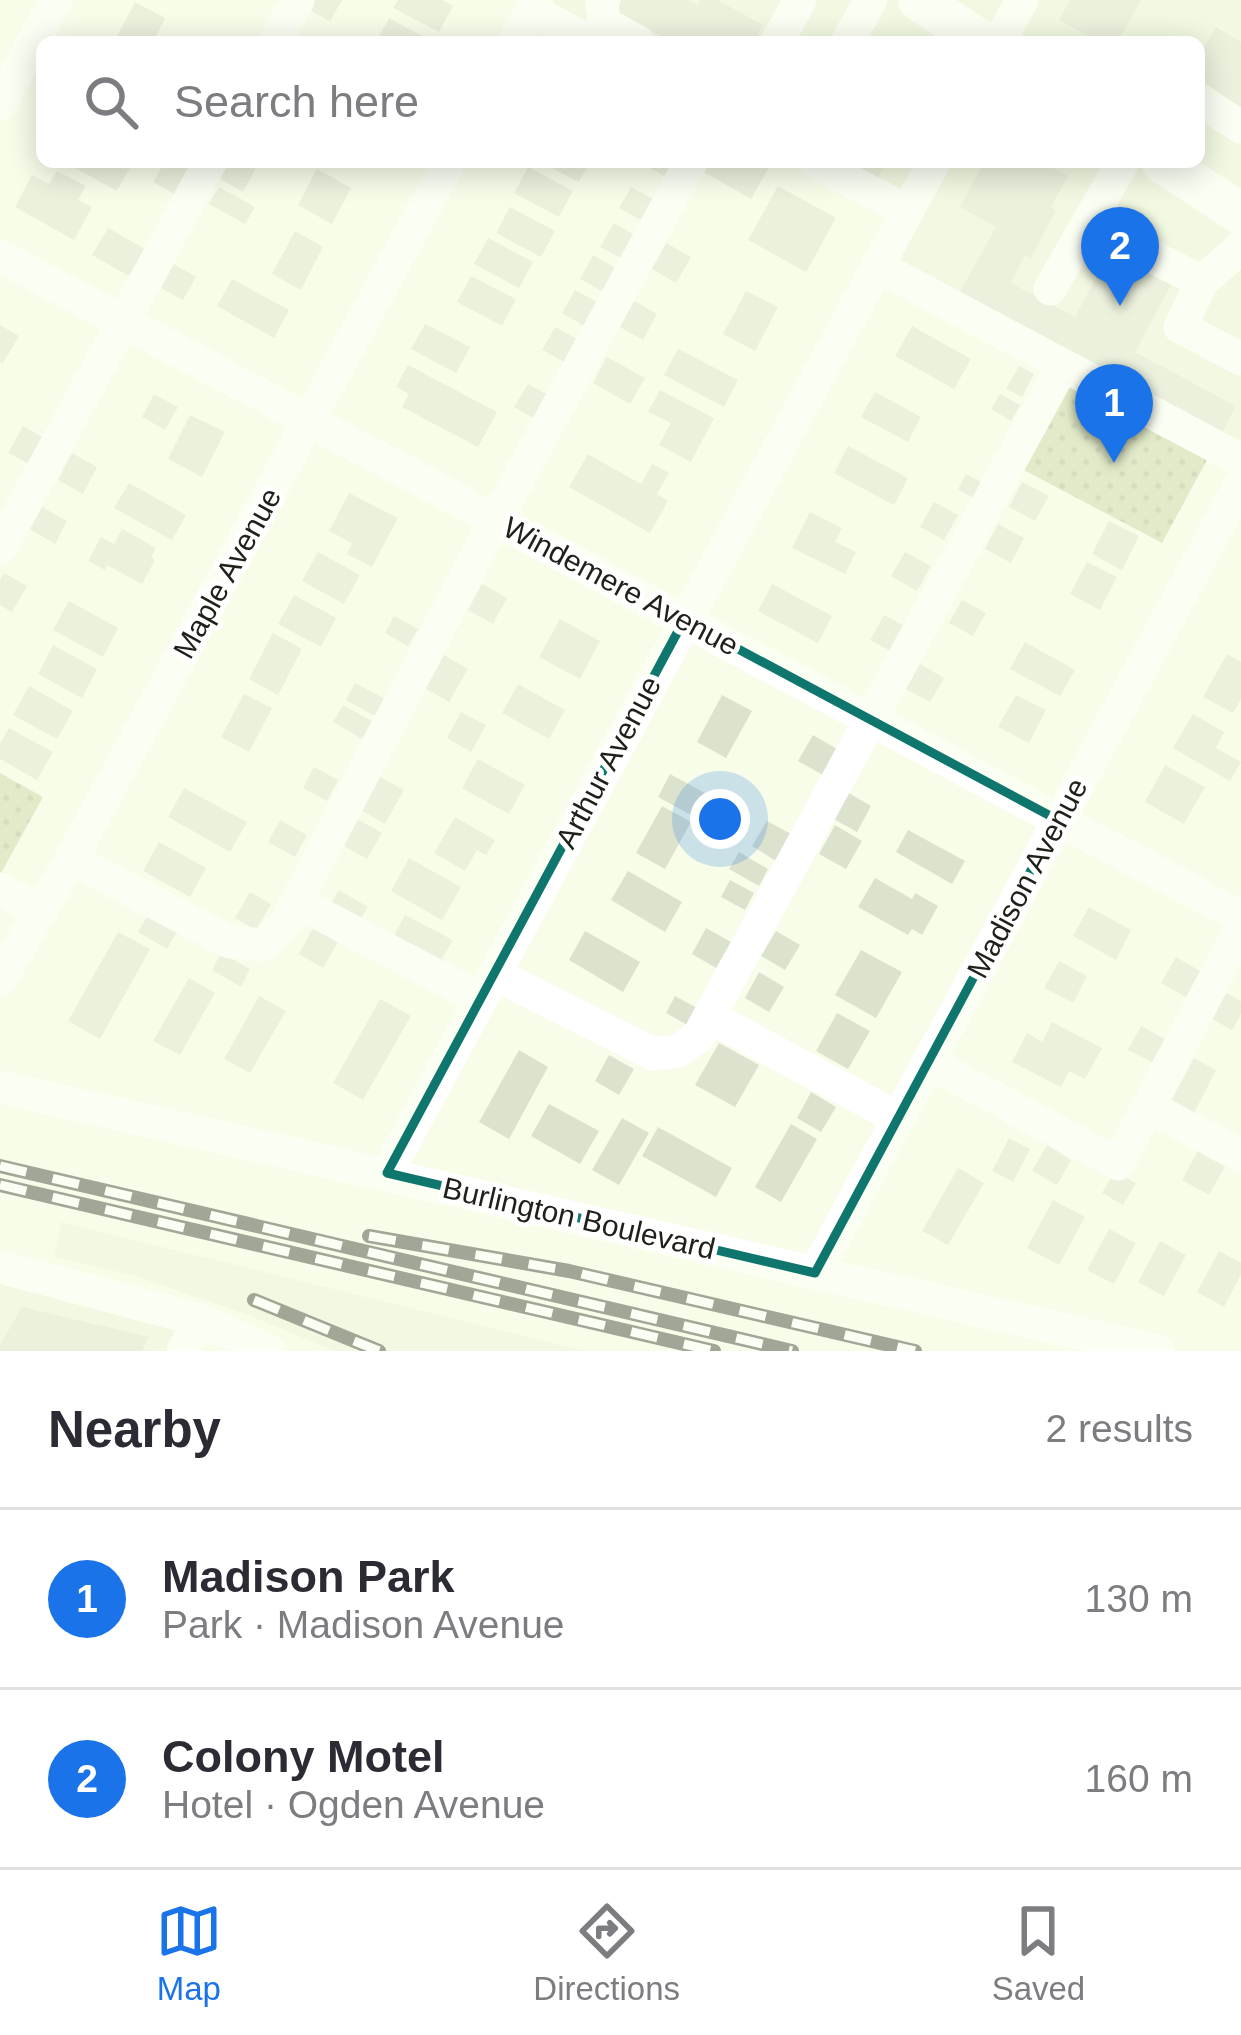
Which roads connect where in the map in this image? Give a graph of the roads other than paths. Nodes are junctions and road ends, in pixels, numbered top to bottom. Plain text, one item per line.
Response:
1 (56, 0) edge
2 (298, 0) edge
3 (604, 0) edge
4 (871, 0) edge
5 (919, 0) edge
6 (1022, 0) edge
7 (789, 4) edge
8 (534, 5) edge
9 (37, 36) edge
10 (278, 36) edge
11 (517, 36) edge
12 (582, 36) edge
13 (627, 36) edge
14 (778, 36) edge
15 (850, 36) edge
16 (973, 36) edge
17 (1002, 36) edge
18 (36, 37) edge
19 (0, 104) edge
20 (1205, 104) edge
21 (1241, 127) edge
22 (207, 168) edge
23 (446, 168) edge
24 (688, 168) edge
25 (826, 168) edge
26 (931, 168) edge
27 (1120, 168) edge
28 (1171, 168) edge
29 (907, 212) junction
30 (1241, 214) edge
31 (1089, 224) junction
32 (1241, 247) edge
33 (0, 256) edge
34 (877, 266) junction
35 (1202, 282) junction
36 (1050, 289) dead end
37 (123, 321) junction
38 (1241, 359) edge
39 (1063, 365) junction
40 (310, 420) junction
41 (1240, 482) edge
42 (496, 520) junction
43 (0, 548) edge
44 (684, 620) junction
45 (871, 720) junction
46 (1058, 820) junction
47 (71, 859) junction
48 (0, 890) edge
49 (297, 902) junction
50 (42, 912) junction
51 (1241, 917) edge
52 (1241, 929) edge
53 (0, 980) edge
54 (488, 987) junction
55 (710, 1017) junction
56 (928, 1062) junction
57 (0, 1087) edge
58 (1148, 1106) junction
59 (898, 1118) junction
60 (1241, 1156) edge
61 (387, 1173) junction
62 (0, 1267) edge
63 (815, 1274) junction
64 (200, 1321) junction
65 (183, 1351) edge
66 (269, 1351) edge
67 (1158, 1351) edge

1 - 9 street
2 - 10 street
3 - 13 street
4 - 15 street
5 - 16 main road
6 - 17 street
7 - 14 street
8 - 11 street
8 - 12 street
18 - 19 street
20 - 21 street
22 - 37 street
23 - 40 street, Maple Avenue
24 - 42 street
25 - 29 street
26 - 29 street, Arthur Avenue
27 - 31 street
28 - 30 main road
29 - 34 street, Arthur Avenue
31 - 35 street
31 - 36 street
32 - 35 street
33 - 37 street, Windemere Avenue
34 - 39 street
34 - 44 street, Arthur Avenue
35 - 38 street
37 - 40 street, Windemere Avenue
37 - 43 street
39 - 41 street
39 - 45 street
40 - 42 street, Windemere Avenue
40 - 47 street, Maple Avenue
41 - 46 street, Madison Avenue
42 - 44 street, Windemere Avenue
42 - 49 street
44 - 45 street, Windemere Avenue
44 - 54 street, Arthur Avenue
45 - 46 street, Windemere Avenue
45 - 55 street
46 - 51 street, Windemere Avenue
46 - 56 street, Madison Avenue
47 - 49 street
47 - 50 street, Maple Avenue
48 - 50 street
49 - 54 street
50 - 53 street, Maple Avenue
52 - 58 street
54 - 55 street
54 - 61 street, Arthur Avenue
55 - 59 street
56 - 58 street
56 - 59 street, Madison Avenue
57 - 61 street, Burlington Boulevard
58 - 60 street
59 - 63 street, Madison Avenue
61 - 63 street, Burlington Boulevard
62 - 64 street
63 - 67 street, Burlington Boulevard
64 - 65 street
64 - 66 street

